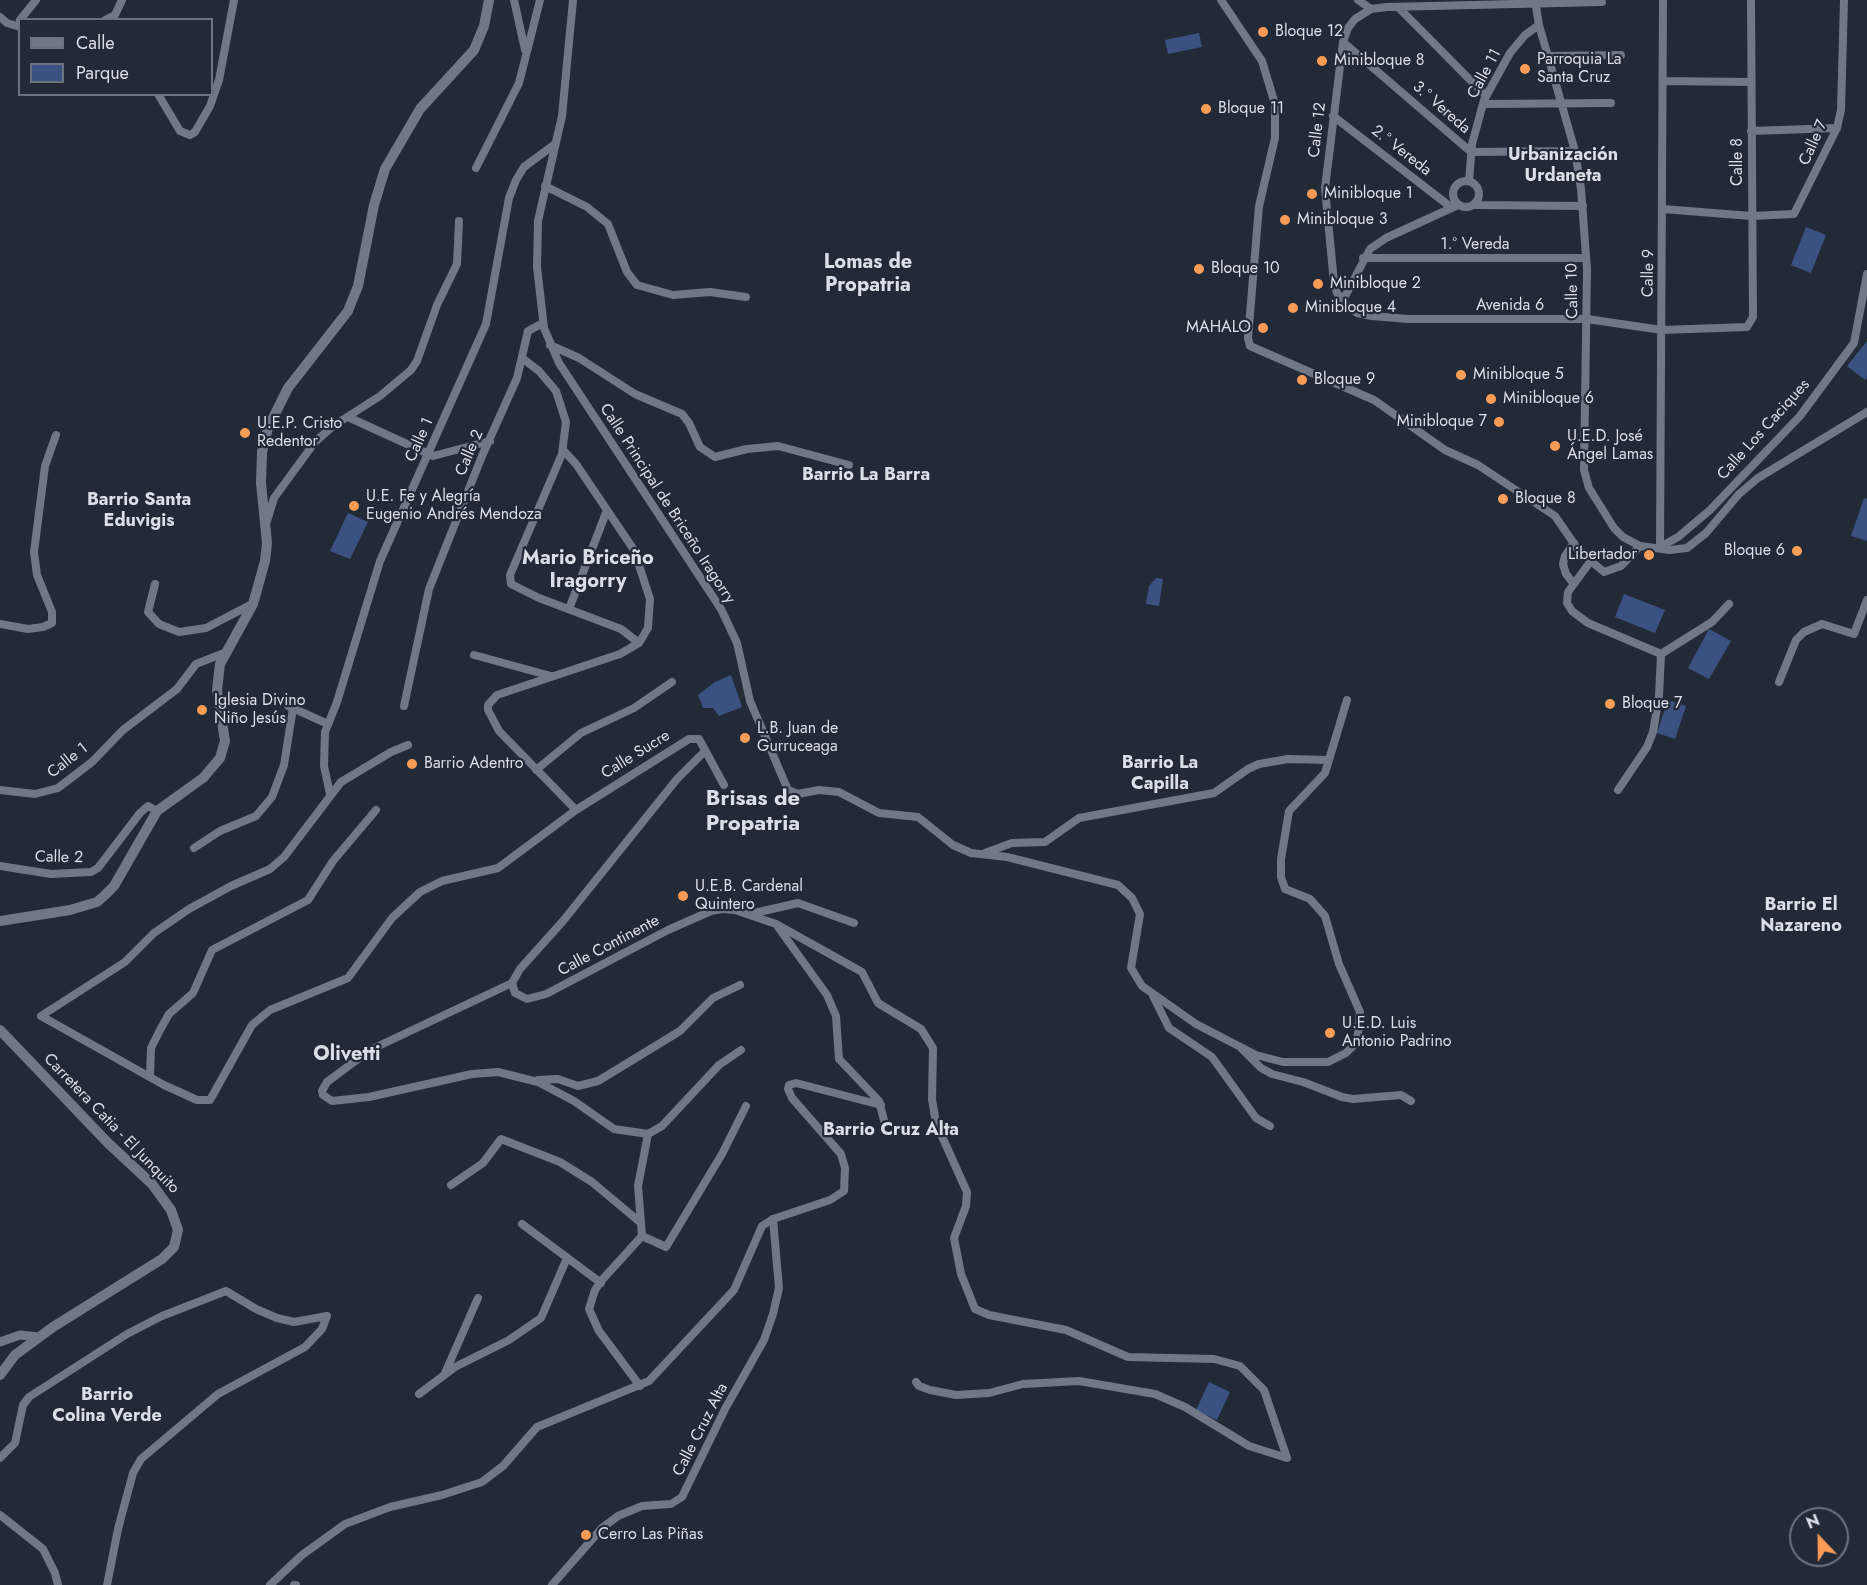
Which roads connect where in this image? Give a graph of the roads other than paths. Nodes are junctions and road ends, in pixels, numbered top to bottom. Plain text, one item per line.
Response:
1 (36, 0) edge
2 (122, 0) edge
3 (234, 0) edge
4 (489, 0) edge
5 (514, 0) edge
6 (540, 0) edge
7 (573, 0) edge
8 (1221, 0) edge
9 (1358, 0) edge
10 (1663, 0) edge
11 (1751, 0) edge
12 (1844, 0) edge
13 (1535, 1) edge
14 (1602, 2) dead end
15 (1398, 7) junction
16 (1371, 9) junction
17 (0, 17) edge
18 (22, 18) edge
19 (109, 18) edge
20 (18, 23) edge
21 (1539, 25) junction
22 (1343, 42) junction
23 (526, 54) junction
24 (1621, 55) dead end
25 (1548, 56) junction
26 (1663, 81) junction
27 (1751, 82) junction
28 (159, 96) edge
29 (1484, 100) junction
30 (1561, 103) junction
31 (1611, 103) dead end
32 (1333, 116) junction
33 (1837, 128) junction
34 (1751, 131) junction
35 (555, 144) junction
36 (1575, 151) junction
37 (1471, 152) junction
38 (476, 168) dead end
39 (1469, 182) junction
40 (545, 186) junction
41 (1474, 205) junction
42 (1583, 206) junction
43 (1455, 207) junction
44 (1663, 209) junction
45 (1751, 216) junction
46 (459, 221) dead end
47 (1363, 258) junction
48 (1586, 258) junction
49 (1867, 274) edge
50 (746, 297) dead end
51 (1342, 302) junction
52 (1587, 319) junction
53 (543, 323) junction
54 (1752, 323) joint
55 (1662, 330) junction
56 (550, 345) junction
57 (522, 358) junction
58 (1867, 412) edge
59 (348, 417) junction
60 (56, 435) dead end
61 (490, 441) junction
62 (563, 450) junction
63 (429, 455) junction
64 (849, 465) dead end
65 (608, 510) junction
66 (265, 525) junction
67 (1574, 543) junction
68 (1640, 546) junction
69 (1659, 547) junction
70 (1590, 562) junction
71 (155, 584) dead end
72 (1574, 584) junction
73 (1867, 600) edge
74 (253, 604) junction
75 (1730, 604) dead end
76 (569, 609) junction
77 (0, 624) edge
78 (639, 643) junction
79 (224, 653) junction
80 (1661, 654) junction
81 (474, 655) dead end
82 (553, 677) junction
83 (672, 682) dead end
84 (1779, 682) dead end
85 (1347, 700) dead end
86 (404, 706) dead end
87 (328, 724) junction
88 (408, 745) dead end
89 (705, 751) junction
90 (1329, 760) junction
91 (536, 770) junction
92 (724, 785) dead end
93 (1618, 789) dead end
94 (0, 790) edge
95 (330, 794) junction
96 (376, 810) dead end
97 (576, 810) junction
98 (157, 811) junction
99 (194, 848) dead end
100 (981, 855) junction
101 (0, 866) edge
102 (750, 914) junction
103 (0, 921) edge
104 (854, 923) dead end
105 (776, 924) junction
106 (512, 983) junction
107 (740, 986) dead end
108 (1153, 995) junction
109 (0, 1030) edge
110 (1239, 1046) junction
111 (741, 1050) dead end
112 (150, 1077) junction
113 (534, 1080) junction
114 (1411, 1101) dead end
115 (881, 1105) junction
116 (746, 1106) dead end
117 (885, 1124) dead end
118 (1270, 1126) dead end
119 (648, 1134) junction
120 (451, 1185) dead end
121 (773, 1219) junction
122 (640, 1223) junction
123 (522, 1224) dead end
124 (642, 1236) junction
125 (567, 1258) junction
126 (601, 1283) junction
127 (478, 1298) dead end
128 (39, 1337) junction
129 (0, 1342) edge
130 (0, 1375) edge
131 (445, 1375) junction
132 (916, 1382) dead end
133 (640, 1386) junction
134 (419, 1394) dead end
135 (0, 1458) edge
136 (0, 1515) edge
137 (58, 1585) edge
138 (107, 1585) edge
139 (270, 1585) edge
140 (552, 1585) edge

1 - 18 street
2 - 19 street
3 - 28 street
4 - 66 main road
5 - 23 street
6 - 23 street
7 - 35 street, Calle Principal de Briceño Iragorry
8 - 67 street
9 - 16 street
10 - 26 street, Calle 9
11 - 27 street, Calle 8
12 - 33 street, Calle 7
13 - 14 street
13 - 15 street
13 - 21 street, Calle 10
15 - 16 street
15 - 29 street
16 - 22 street, Calle 12
17 - 20 street
21 - 25 street, Calle 10
21 - 29 street, Calle 11
22 - 32 street, Calle 12
22 - 37 street, 3.° Vereda
23 - 38 street
24 - 25 street
25 - 30 street, Calle 10
26 - 27 street
26 - 44 street, Calle 9
27 - 34 street, Calle 8
29 - 30 street
29 - 37 street, Calle 11
30 - 31 street
30 - 36 street, Calle 10
32 - 43 street, 2.° Vereda
32 - 51 street, Calle 12
33 - 34 street
33 - 45 street, Calle 7
34 - 45 street, Calle 8
35 - 40 street, Calle Principal de Briceño Iragorry
35 - 63 street, Calle 1
36 - 37 street, 3.° Vereda
36 - 42 street, Calle 10
37 - 39 street, Calle 11
39 - 41 street, Calle 11
39 - 43 street
40 - 50 street
40 - 53 street, Calle Principal de Briceño Iragorry
41 - 42 street
41 - 43 street
42 - 48 street, Calle 10
43 - 47 street
44 - 45 street
44 - 55 street, Calle 9
45 - 54 street, Calle 8
46 - 59 street
47 - 48 street, 1.° Vereda
47 - 51 street
48 - 52 street, Calle 10
49 - 69 street, Calle Los Caciques
51 - 52 street, Avenida 6
52 - 55 street, Avenida 6
52 - 68 street, Calle 10
53 - 56 street, Calle Principal de Briceño Iragorry
53 - 57 street, Calle 2
54 - 55 street, Avenida 6
55 - 69 street, Calle 9
56 - 64 street
56 - 100 street, Calle Principal de Briceño Iragorry
57 - 61 street, Calle 2
57 - 62 street
58 - 69 street
59 - 63 street
59 - 66 street
60 - 77 street
61 - 63 street
61 - 86 street, Calle 2
62 - 65 street
62 - 76 street
63 - 87 street, Calle 1
65 - 76 street
65 - 78 street
66 - 74 main road
67 - 70 street
67 - 72 street
68 - 69 street
68 - 70 street
70 - 72 street
71 - 74 street
72 - 80 street
73 - 84 street
74 - 79 main road
75 - 80 street
76 - 78 street
78 - 82 street
79 - 94 street, Calle 1
79 - 98 main road
80 - 93 street
81 - 82 street
82 - 91 street
83 - 91 street
85 - 90 street, Calle Principal de Briceño Iragorry
87 - 95 street, Calle 1
87 - 99 street
88 - 95 street
89 - 92 street
89 - 97 street, Calle Sucre
89 - 106 street, Calle Continente
90 - 100 street
90 - 110 street, Calle Principal de Briceño Iragorry
91 - 97 street
95 - 112 street
96 - 112 street
97 - 112 street
98 - 101 street, Calle 2
98 - 103 main road
100 - 108 street, Calle Principal de Briceño Iragorry
102 - 104 street
102 - 105 street, Calle Continente
102 - 106 street, Calle Continente
105 - 115 street
105 - 132 street, Calle Continente
106 - 113 street
107 - 113 street
108 - 110 street, Calle Principal de Briceño Iragorry
108 - 118 street
109 - 128 main road, Carretera Catia - El Junquito
110 - 114 street
111 - 119 street
113 - 119 street
115 - 117 street
115 - 121 street
116 - 124 street
119 - 122 street
120 - 122 street
121 - 133 street
121 - 140 street, Calle Cruz Alta
122 - 124 street
123 - 125 street
124 - 126 street
125 - 126 street
125 - 131 street
126 - 133 street
127 - 131 street
128 - 129 street
128 - 130 main road, Carretera Catia - El Junquito
131 - 134 street
133 - 139 street
135 - 138 street
136 - 137 street

